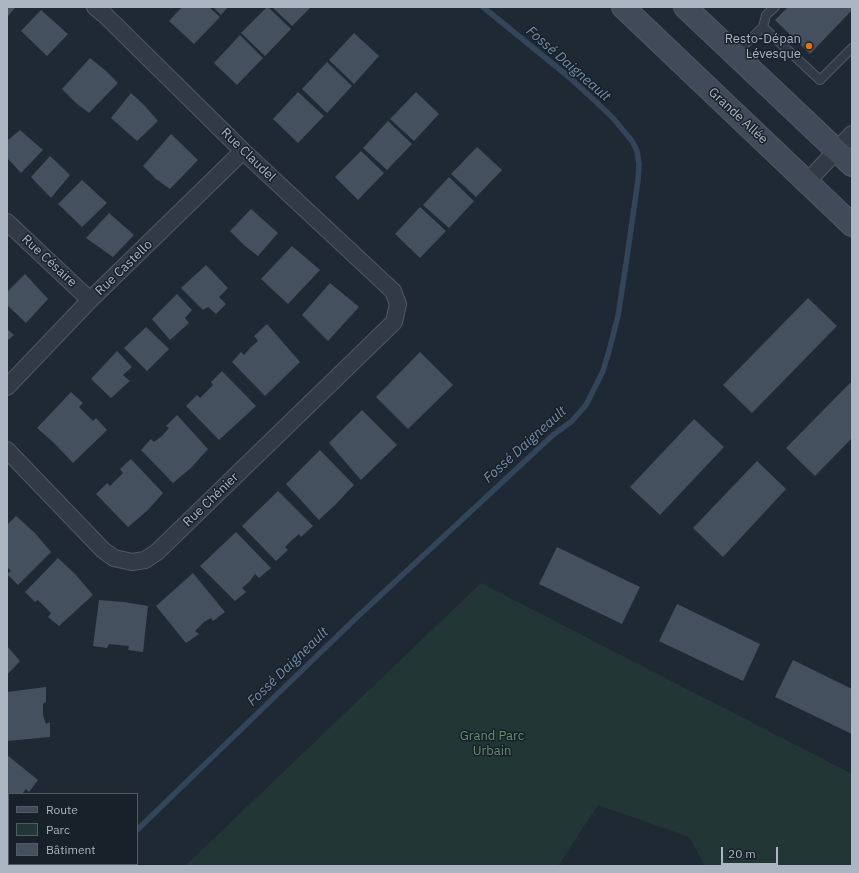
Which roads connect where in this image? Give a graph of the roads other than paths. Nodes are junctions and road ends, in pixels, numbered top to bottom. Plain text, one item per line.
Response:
1 (95, 7) edge
2 (623, 7) edge
3 (685, 7) edge
4 (775, 7) edge
5 (763, 27) junction
6 (852, 48) edge
7 (735, 54) junction
8 (852, 134) edge
9 (244, 151) junction
10 (844, 158) edge
11 (807, 182) junction
12 (7, 222) edge
13 (852, 225) edge
14 (90, 300) junction
15 (398, 304) joint
16 (7, 387) edge
17 (7, 450) edge

1 - 9 street, Rue Claudel
2 - 11 main road, Grande Allée
3 - 7 main road
4 - 5 lane
5 - 6 lane
5 - 7 lane
7 - 10 main road
8 - 10 street
9 - 14 street, Rue Castello
9 - 15 street, Rue Claudel
10 - 11 street
11 - 13 main road, Grande Allée
12 - 14 street, Rue Césaire
14 - 16 street, Rue Castello
15 - 17 street, Rue Chénier

